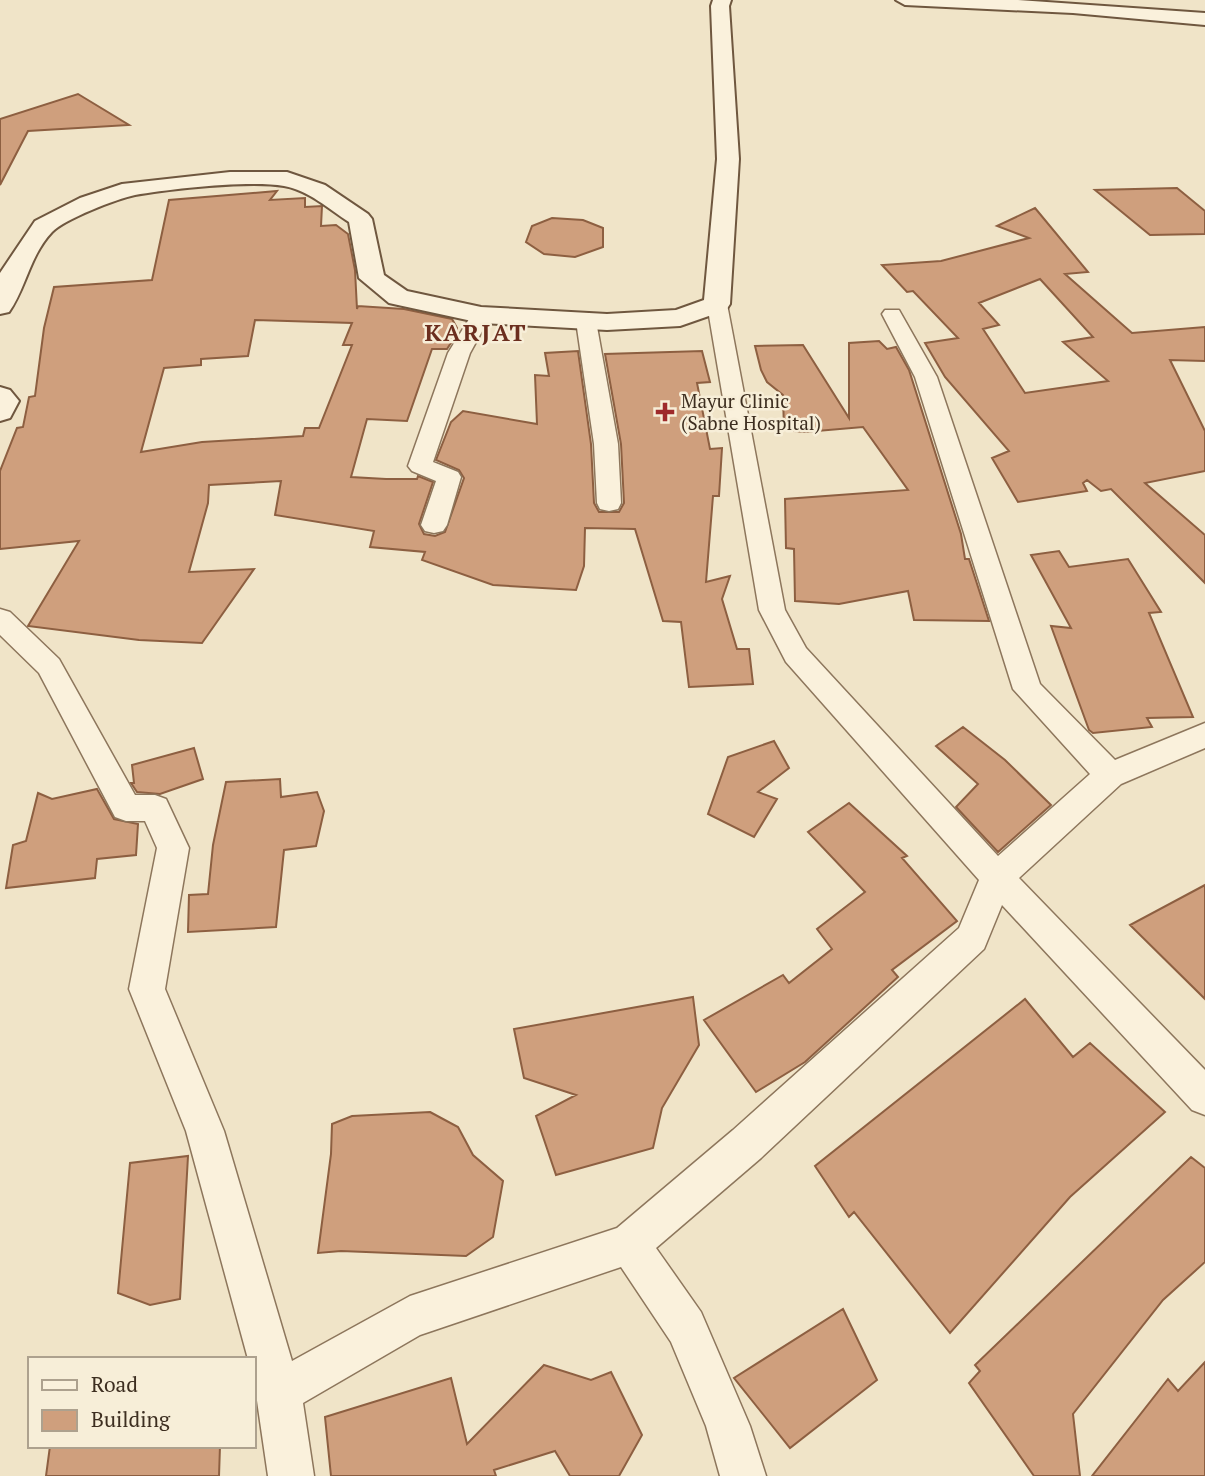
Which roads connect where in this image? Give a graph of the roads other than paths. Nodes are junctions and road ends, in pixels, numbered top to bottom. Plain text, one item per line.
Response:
1 (722, 0) edge
2 (905, 0) edge
3 (1205, 19) edge
4 (716, 304) junction
5 (0, 306) edge
6 (892, 314) dead end
7 (481, 315) junction
8 (586, 321) junction
9 (0, 396) edge
10 (0, 412) edge
11 (609, 503) dead end
12 (434, 525) dead end
13 (0, 620) edge
14 (1205, 734) edge
15 (1110, 775) junction
16 (997, 877) junction
17 (1205, 1097) edge
18 (629, 1244) junction
19 (279, 1392) junction
20 (291, 1476) edge
21 (743, 1476) edge

1 - 4 street
2 - 3 street
4 - 8 street
4 - 16 street
5 - 7 street
6 - 15 street
7 - 8 street
7 - 12 street
8 - 11 street
9 - 10 street
13 - 19 street
14 - 15 street
15 - 16 street
16 - 17 street
16 - 18 street
18 - 19 street
18 - 21 street
19 - 20 street

